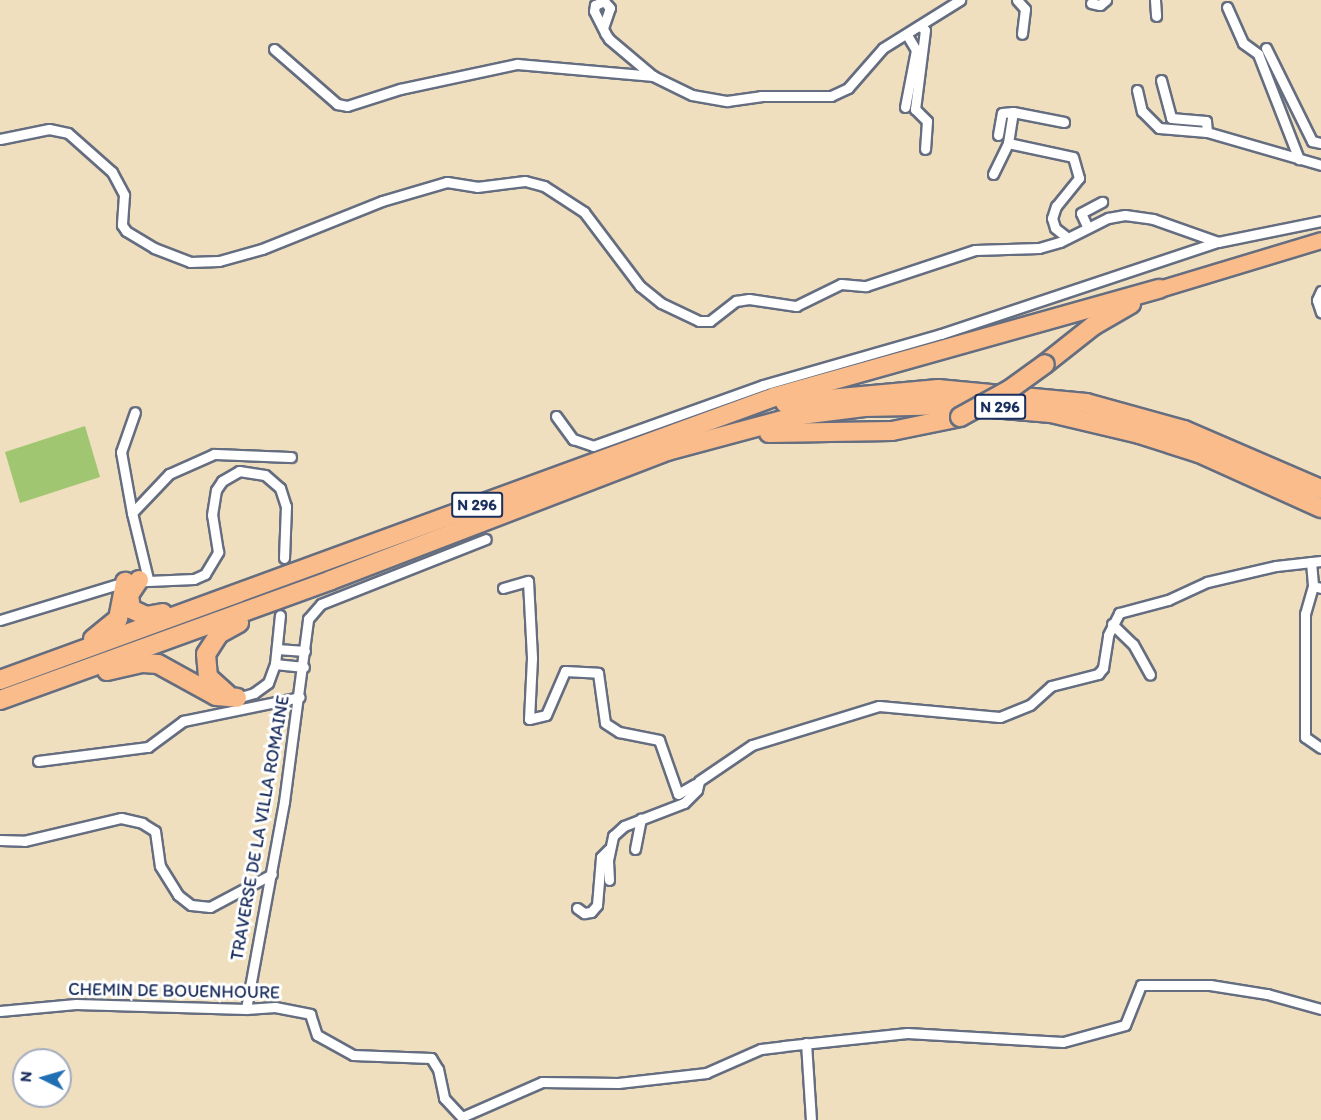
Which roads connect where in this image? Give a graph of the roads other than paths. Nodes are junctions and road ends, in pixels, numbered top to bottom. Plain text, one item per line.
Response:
1 (960, 0) edge
2 (1017, 0) edge
3 (1106, 0) edge
4 (1155, 0) edge
5 (1092, 3) dead end
6 (1227, 7) dead end
7 (1156, 16) dead end
8 (920, 26) junction
9 (603, 28) dead end
10 (1022, 34) dead end
11 (907, 35) junction
12 (1266, 48) dead end
13 (274, 49) dead end
14 (653, 76) junction
15 (1161, 80) dead end
16 (1137, 90) dead end
17 (905, 107) dead end
18 (1013, 112) junction
19 (1064, 122) dead end
20 (1207, 132) junction
21 (998, 135) dead end
22 (0, 139) edge
23 (1008, 143) junction
24 (1321, 143) edge
25 (925, 149) dead end
26 (1299, 159) junction
27 (1321, 165) edge
28 (993, 174) dead end
29 (1102, 202) dead end
30 (1321, 221) edge
31 (1087, 226) junction
32 (1068, 238) junction
33 (1321, 240) edge
34 (1218, 242) junction
35 (1159, 289) junction
36 (1321, 291) edge
37 (1321, 312) edge
38 (135, 412) dead end
39 (556, 416) dead end
40 (709, 421) junction
41 (666, 451) junction
42 (291, 457) dead end
43 (1321, 489) edge
44 (1321, 508) edge
45 (132, 513) junction
46 (486, 539) dead end
47 (284, 558) tunnel mouth
48 (1316, 562) edge
49 (138, 580) junction
50 (331, 580) junction
51 (1317, 587) edge
52 (503, 588) dead end
53 (246, 591) junction
54 (280, 615) tunnel mouth
55 (0, 620) edge
56 (1112, 624) junction
57 (277, 649) junction
58 (305, 651) junction
59 (275, 664) junction
60 (304, 667) junction
61 (1150, 675) dead end
62 (5, 678) edge
63 (21, 692) junction
64 (300, 697) junction
65 (237, 698) junction
66 (0, 700) edge
67 (1321, 748) edge
68 (38, 761) dead end
69 (699, 781) junction
70 (641, 819) junction
71 (0, 840) edge
72 (611, 847) junction
73 (635, 849) dead end
74 (272, 874) junction
75 (609, 880) dead end
76 (577, 908) dead end
77 (1321, 1009) edge
78 (246, 1010) junction
79 (0, 1011) edge
80 (806, 1043) junction
81 (811, 1120) edge

1 - 8 street
2 - 10 street
3 - 5 street
4 - 7 street
6 - 26 street
8 - 11 street
8 - 25 street
9 - 14 street
11 - 14 street
11 - 17 street
12 - 24 street
13 - 14 street
15 - 20 street
16 - 20 street
18 - 19 street
18 - 21 street
18 - 23 street
20 - 26 street
22 - 32 street
23 - 28 street
23 - 32 street
26 - 27 street
29 - 31 street
30 - 34 street
31 - 32 street
31 - 34 street
33 - 35 main road
34 - 39 street
35 - 40 highway
35 - 41 highway, bridge
36 - 37 street
38 - 45 street
40 - 43 highway, N 296
40 - 53 highway, N 296
41 - 44 highway, N 296
41 - 50 highway, N 296
42 - 45 street
45 - 49 street
46 - 58 street, TRAVERSE DE LA VILLA ROMAINE
47 - 49 street
48 - 51 street
48 - 56 street
49 - 53 highway
49 - 55 street
49 - 62 highway
50 - 63 highway, N 296
50 - 65 highway, N 296
51 - 67 street
52 - 69 street
53 - 62 highway, N 296
54 - 57 street
56 - 61 street
56 - 69 street
57 - 58 street
57 - 59 street
58 - 60 street, TRAVERSE DE LA VILLA ROMAINE
59 - 60 street
59 - 65 street
60 - 64 street, TRAVERSE DE LA VILLA ROMAINE
63 - 65 highway
63 - 66 highway, N 296
64 - 68 street
64 - 74 street, TRAVERSE DE LA VILLA ROMAINE
69 - 70 street
70 - 72 street
70 - 73 street
71 - 74 street
72 - 75 street
72 - 76 street
74 - 78 street, TRAVERSE DE LA VILLA ROMAINE
77 - 80 street, CHEMIN DE BOUENHOURE
78 - 79 street, CHEMIN DE BOUENHOURE
78 - 80 street, CHEMIN DE BOUENHOURE
80 - 81 street

